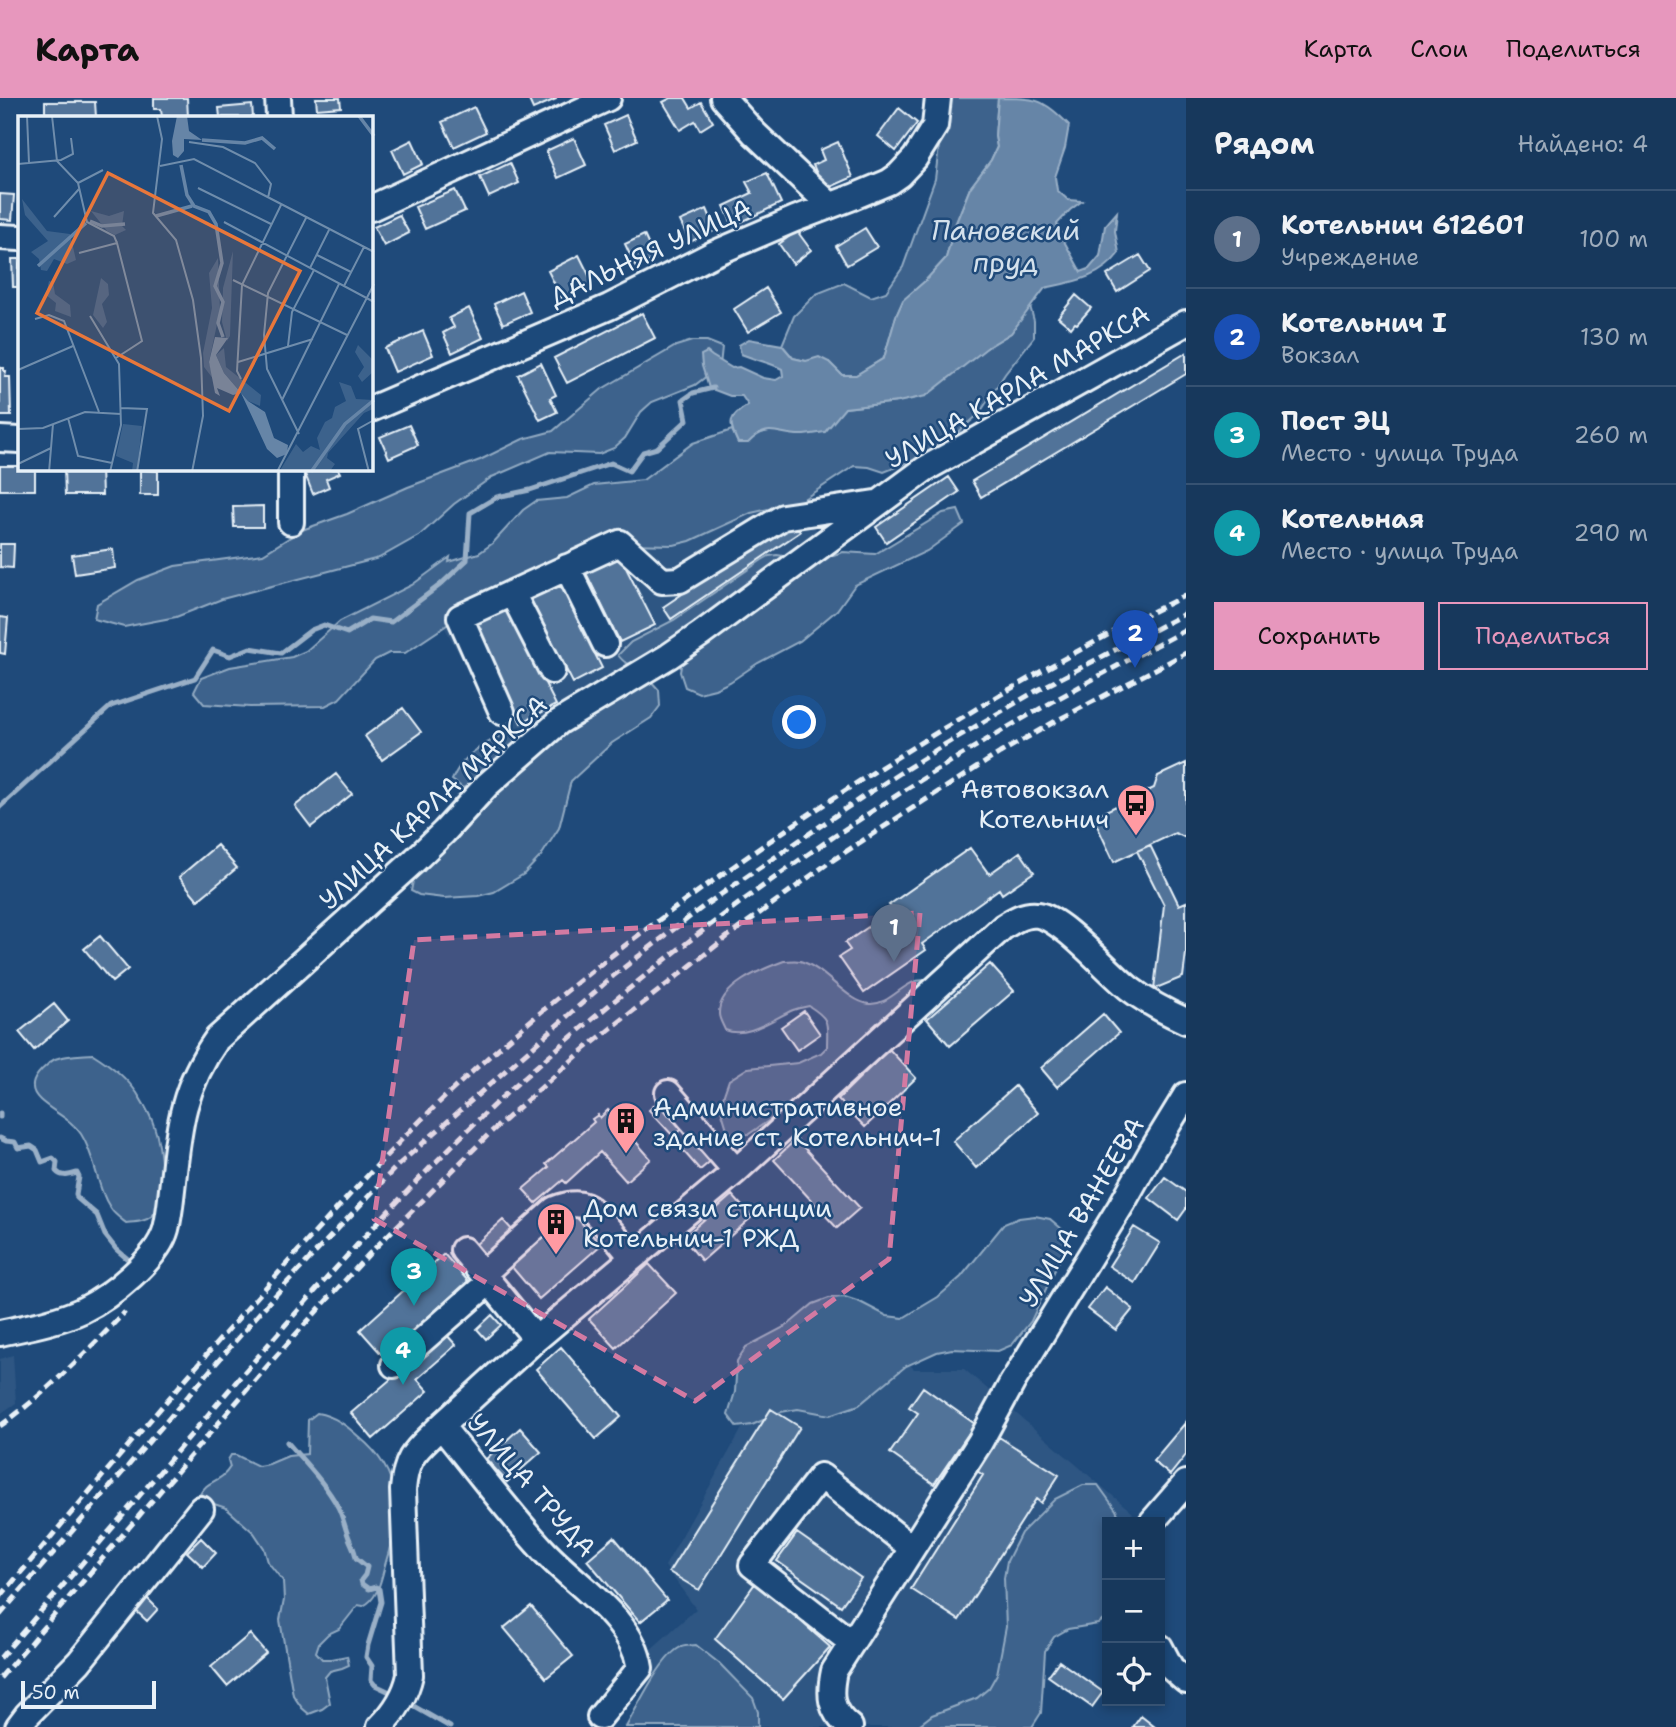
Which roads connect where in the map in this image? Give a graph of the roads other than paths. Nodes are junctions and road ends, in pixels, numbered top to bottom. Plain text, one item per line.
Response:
1 (278, 98) edge
2 (608, 98) edge
3 (723, 98) edge
4 (938, 98) edge
5 (279, 116) edge
6 (830, 205) junction
7 (373, 207) edge
8 (0, 237) edge
9 (18, 237) edge
10 (1186, 323) edge
11 (373, 408) edge
12 (0, 439) edge
13 (18, 440) edge
14 (291, 471) edge
15 (878, 503) junction
16 (291, 522) dead end
17 (567, 568) junction
18 (512, 593) junction
19 (606, 645) dead end
20 (552, 671) dead end
21 (502, 712) dead end
22 (1186, 1021) edge
23 (668, 1093) dead end
24 (1186, 1095) edge
25 (736, 1171) junction
26 (463, 1250) dead end
27 (632, 1257) junction
28 (486, 1278) junction
29 (0, 1333) edge
30 (536, 1339) junction
31 (394, 1365) dead end
32 (441, 1426) junction
33 (1186, 1483) edge
34 (201, 1509) dead end
35 (1156, 1517) edge
36 (912, 1548) junction
37 (852, 1643) junction
38 (1165, 1657) edge
39 (1186, 1681) edge
40 (600, 1717) dead end
41 (18, 1727) edge
42 (380, 1727) edge
43 (850, 1727) edge

1 - 5 street
2 - 7 street
3 - 6 street
4 - 6 street, ДАЛЬНЯЯ УЛИЦА
6 - 11 street, ДАЛЬНЯЯ УЛИЦА
8 - 9 street
10 - 15 street, УЛИЦА КАРЛА МАРКСА
12 - 13 street
14 - 16 street
15 - 17 street
15 - 29 street, УЛИЦА КАРЛА МАРКСА
17 - 18 street
17 - 19 street
18 - 20 street
18 - 21 street
22 - 25 street, УЛИЦА ТРУДА
23 - 25 street
24 - 36 street, УЛИЦА ВАНЕЕВА
25 - 27 street, УЛИЦА ТРУДА
26 - 28 street
27 - 28 street
27 - 30 street, УЛИЦА ТРУДА
28 - 30 street
28 - 31 street
30 - 32 street, УЛИЦА ТРУДА
32 - 40 street, УЛИЦА ТРУДА
32 - 42 street
33 - 35 street
34 - 41 street
36 - 37 street, УЛИЦА ВАНЕЕВА
36 - 37 street
37 - 43 street, УЛИЦА ВАНЕЕВА
38 - 39 street

